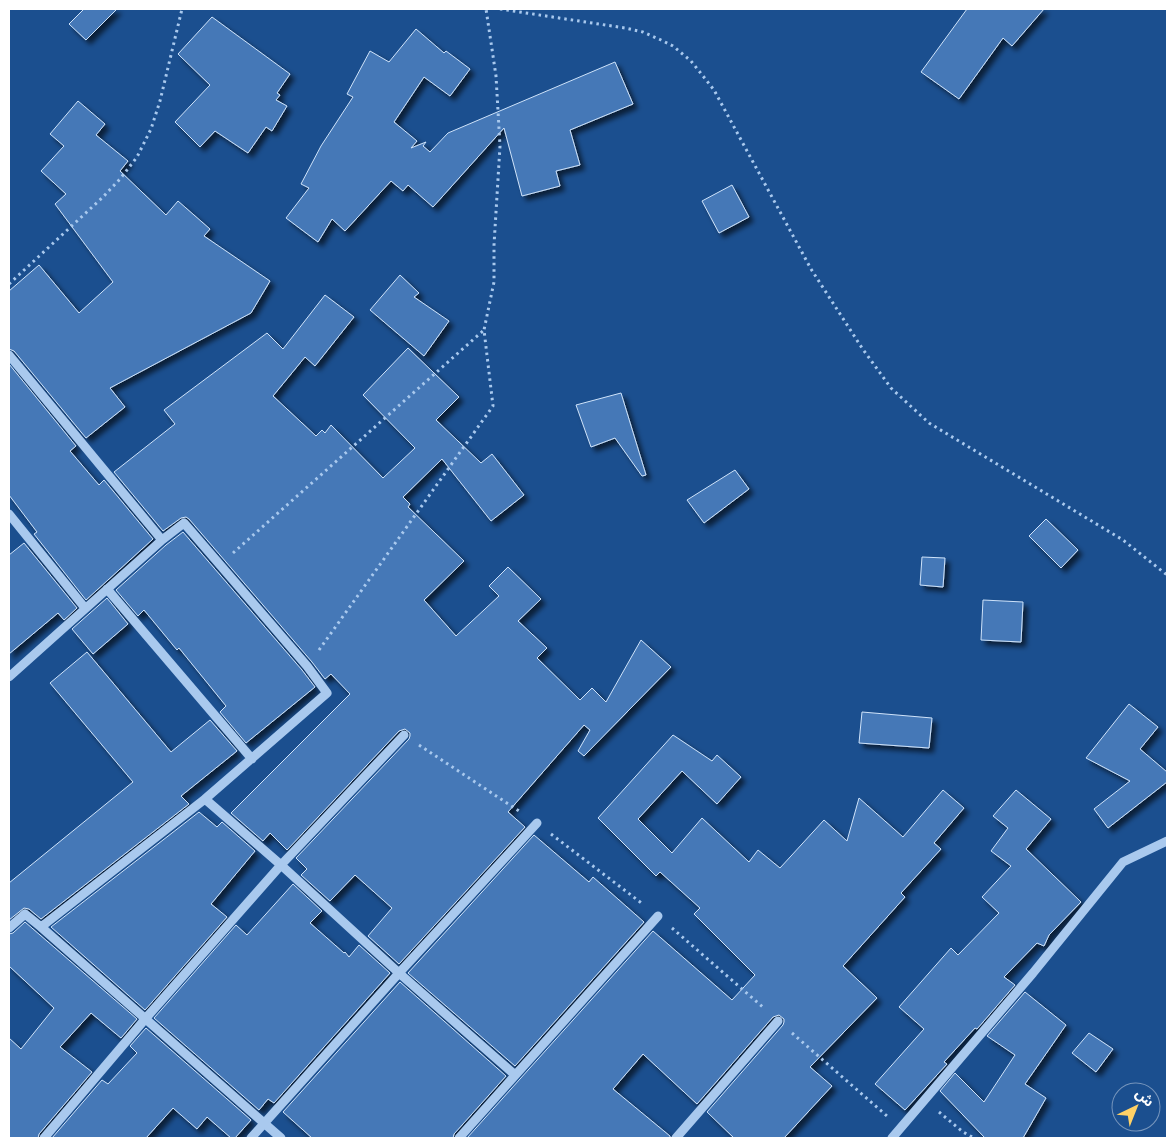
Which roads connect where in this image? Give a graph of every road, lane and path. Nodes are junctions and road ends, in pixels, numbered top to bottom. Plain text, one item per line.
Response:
1 (182, 9) edge
2 (486, 9) edge
3 (500, 9) edge
4 (9, 284) edge
5 (484, 330) junction
6 (9, 355) edge
7 (9, 514) edge
8 (162, 540) junction
9 (220, 565) junction
10 (1167, 575) edge
11 (107, 589) junction
12 (85, 608) junction
13 (307, 666) junction
14 (9, 674) edge
15 (404, 735) dead end
16 (252, 759) junction
17 (204, 800) junction
18 (537, 823) dead end
19 (1167, 841) edge
20 (281, 865) junction
21 (658, 916) dead end
22 (41, 927) junction
23 (9, 928) edge
24 (399, 973) junction
25 (146, 1018) junction
26 (778, 1021) dead end
27 (515, 1075) junction
28 (925, 1100) junction
29 (264, 1123) junction
30 (44, 1138) edge
31 (251, 1138) edge
32 (282, 1138) edge
33 (460, 1138) edge
34 (676, 1138) edge
35 (892, 1138) edge
36 (974, 1138) edge

1 - 4 path
2 - 5 path
3 - 10 path
5 - 9 path
5 - 13 path
6 - 8 street
7 - 12 street
8 - 9 street
8 - 11 street
9 - 13 street
11 - 12 street
11 - 16 street
12 - 14 street
13 - 16 street
15 - 20 street
16 - 17 street
17 - 20 street
17 - 22 street
18 - 24 street
19 - 28 street
20 - 24 street
20 - 25 street
21 - 27 street
22 - 23 street
22 - 25 street
24 - 27 street
24 - 29 street
25 - 29 street
25 - 30 street
26 - 34 street
27 - 33 street
28 - 35 street
28 - 36 path
29 - 31 street
29 - 32 street

